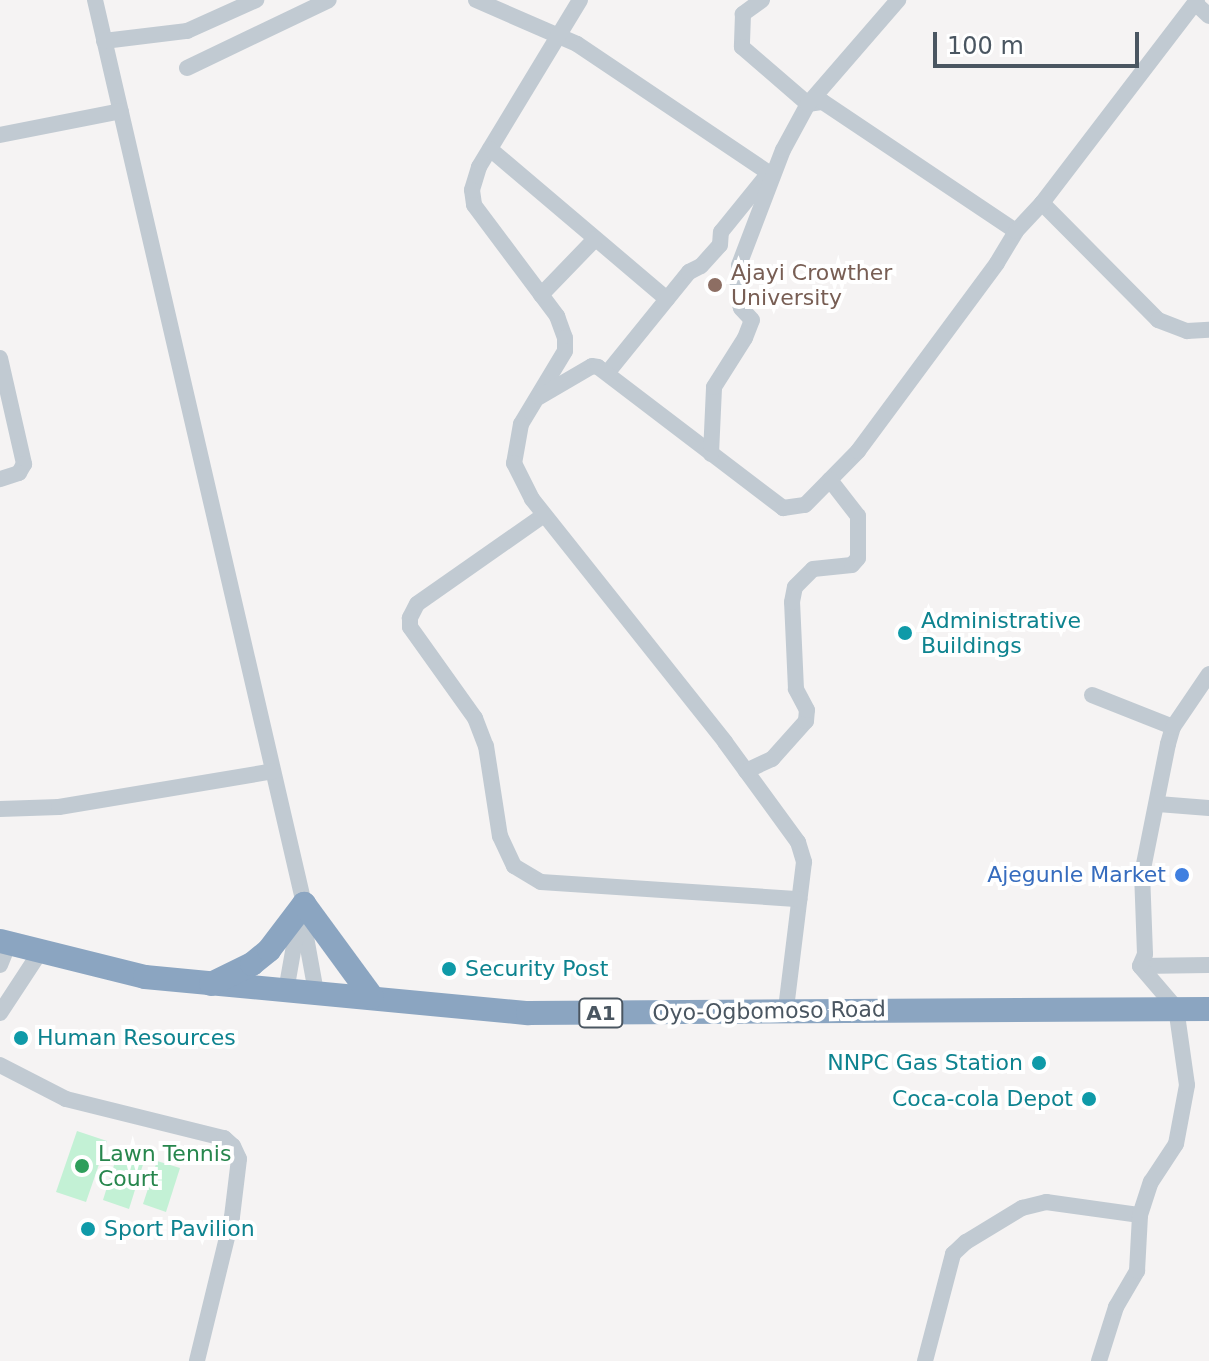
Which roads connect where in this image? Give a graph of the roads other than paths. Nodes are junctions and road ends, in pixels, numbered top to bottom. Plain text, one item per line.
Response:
1 (95, 0) edge
2 (256, 0) edge
3 (329, 0) edge
4 (476, 0) edge
5 (580, 0) edge
6 (762, 0) edge
7 (898, 0) edge
8 (1196, 1) edge
9 (1209, 16) edge
10 (558, 38) junction
11 (104, 41) junction
12 (187, 68) dead end
13 (808, 104) junction
14 (121, 111) junction
15 (0, 135) edge
16 (490, 149) junction
17 (770, 174) junction
18 (1042, 203) junction
19 (1016, 231) junction
20 (595, 239) junction
21 (541, 295) junction
22 (667, 299) junction
23 (1209, 330) edge
24 (0, 358) edge
25 (608, 372) junction
26 (539, 397) junction
27 (711, 454) junction
28 (0, 479) edge
29 (830, 480) junction
30 (544, 515) junction
31 (1206, 682) edge
32 (1092, 695) dead end
33 (1173, 727) junction
34 (273, 771) junction
35 (746, 771) junction
36 (1158, 804) junction
37 (1209, 808) edge
38 (0, 809) edge
39 (799, 899) junction
40 (304, 915) junction
41 (3, 949) edge
42 (40, 952) junction
43 (1209, 965) edge
44 (1140, 966) junction
45 (209, 984) junction
46 (286, 991) junction
47 (316, 992) junction
48 (372, 997) junction
49 (1176, 1008) junction
50 (786, 1009) junction
51 (1209, 1009) edge
52 (0, 1013) edge
53 (0, 1065) edge
54 (1140, 1215) junction
55 (197, 1361) edge
56 (925, 1361) edge
57 (1099, 1361) edge

1 - 11 street
2 - 11 street
3 - 12 street
4 - 10 street
5 - 10 street
6 - 13 street
7 - 13 street
8 - 9 street
8 - 18 street
10 - 16 street
10 - 17 street
11 - 14 street
13 - 17 street
13 - 19 street
14 - 15 street
14 - 34 street
16 - 20 street
16 - 21 street
17 - 22 street
17 - 27 street
18 - 19 street
18 - 23 street
19 - 29 street
20 - 21 street
20 - 22 street
21 - 26 street
22 - 25 street
24 - 28 street
25 - 26 street
25 - 27 street
26 - 30 street
27 - 29 street
29 - 35 street
30 - 35 street
30 - 39 street
31 - 33 street
32 - 33 street
33 - 36 street
34 - 38 street
34 - 40 street
35 - 39 street
36 - 37 street
36 - 44 street
39 - 50 street
40 - 45 highway
40 - 46 street
40 - 47 street
40 - 48 highway
41 - 42 highway, Oyo-Ogbomoso Road / A1
42 - 45 highway, Oyo-Ogbomoso Road / A1
42 - 52 street
43 - 44 street
44 - 49 street
45 - 46 highway, Oyo-Ogbomoso Road / A1
46 - 47 highway, Oyo-Ogbomoso Road / A1
47 - 48 highway, Oyo-Ogbomoso Road / A1
48 - 50 highway, Oyo-Ogbomoso Road / A1
49 - 50 highway, Oyo-Ogbomoso Road / A1
49 - 51 highway, Oyo-Ogbomoso Road / A1
49 - 54 street
53 - 55 street
54 - 56 street
54 - 57 street

